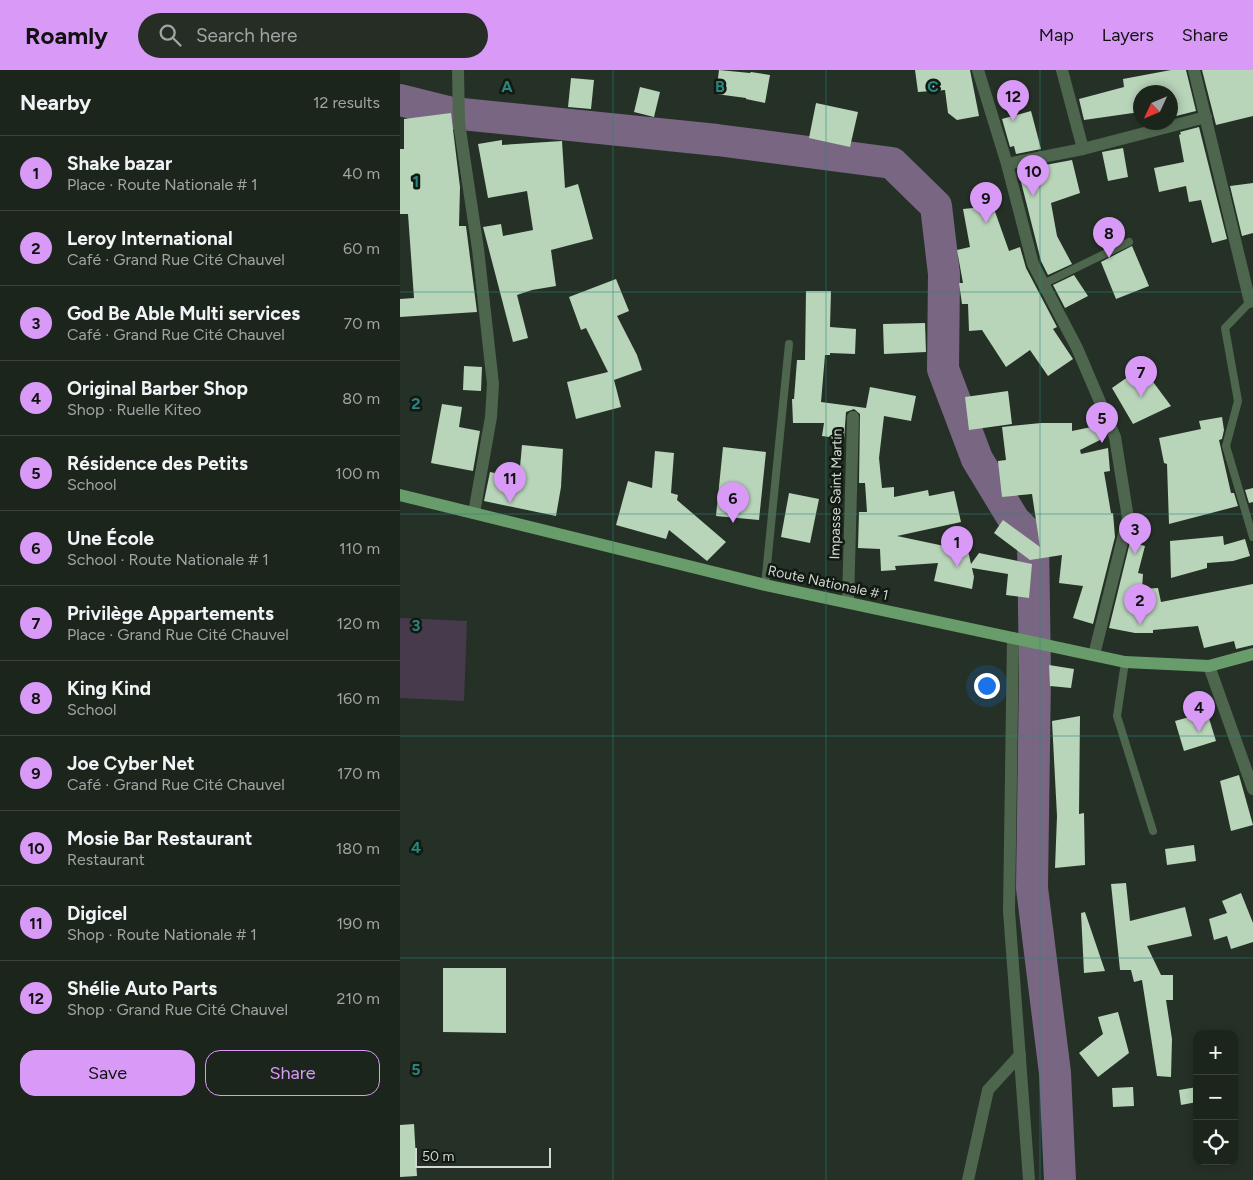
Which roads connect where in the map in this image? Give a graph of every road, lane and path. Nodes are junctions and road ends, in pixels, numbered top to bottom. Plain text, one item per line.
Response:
1 (458, 70) edge
2 (978, 70) edge
3 (1062, 70) edge
4 (1194, 70) edge
5 (1206, 118) junction
6 (1083, 149) junction
7 (1006, 164) junction
8 (1129, 242) dead end
9 (1043, 284) junction
10 (1251, 301) edge
11 (789, 344) dead end
12 (853, 417) dead end
13 (400, 495) edge
14 (474, 513) junction
15 (1253, 537) edge
16 (765, 585) junction
17 (848, 602) junction
18 (1013, 638) junction
19 (1253, 654) edge
20 (1094, 655) junction
21 (1125, 662) junction
22 (1209, 666) junction
23 (1253, 789) edge
24 (1153, 831) dead end
25 (1020, 1054) junction
26 (968, 1180) edge
27 (1029, 1180) edge

1 - 14 street
2 - 7 street
3 - 6 street
4 - 5 street
5 - 6 street
5 - 10 street
6 - 7 street
7 - 9 street
8 - 9 lane
9 - 20 street
10 - 15 lane
11 - 16 lane
12 - 17 street, Impasse Saint Martin
13 - 14 main road, Route Nationale # 1
14 - 16 main road, Route Nationale # 1
16 - 17 main road, Route Nationale # 1
17 - 18 main road, Route Nationale # 1
18 - 20 main road, Route Nationale # 1
18 - 25 street
19 - 22 main road, Route Nationale # 1
20 - 21 main road, Route Nationale # 1
21 - 22 main road, Route Nationale # 1
21 - 24 lane
22 - 23 street
25 - 26 street
25 - 27 street

